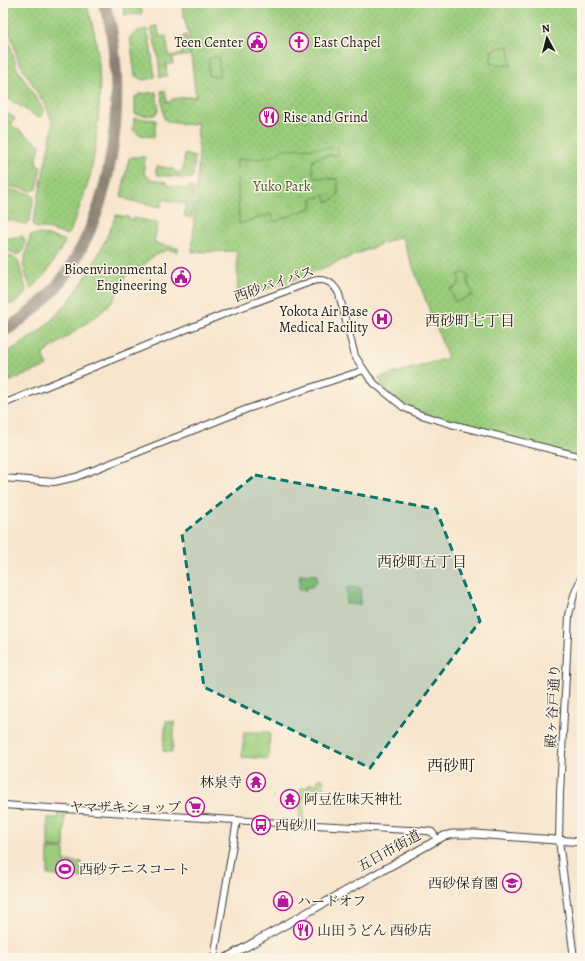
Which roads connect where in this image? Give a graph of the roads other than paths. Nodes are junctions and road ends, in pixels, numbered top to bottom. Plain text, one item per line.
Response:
1 (364, 370) junction
2 (3, 404) edge
3 (582, 457) edge
4 (3, 478) edge
5 (582, 576) edge
6 (3, 805) edge
7 (237, 820) junction
8 (437, 840) junction
9 (559, 840) junction
10 (582, 842) edge
11 (214, 958) edge
12 (226, 958) edge
13 (574, 958) edge

1 - 2 street, 西砂バイパス
1 - 3 street, 西砂バイパス
1 - 4 street
5 - 9 street, 殿ヶ谷戸通り
6 - 7 street
7 - 8 street
7 - 11 street
8 - 9 main road, 五日市街道
8 - 12 main road, 五日市街道
9 - 10 main road, 五日市街道
9 - 13 street, 殿ヶ谷戸通り

